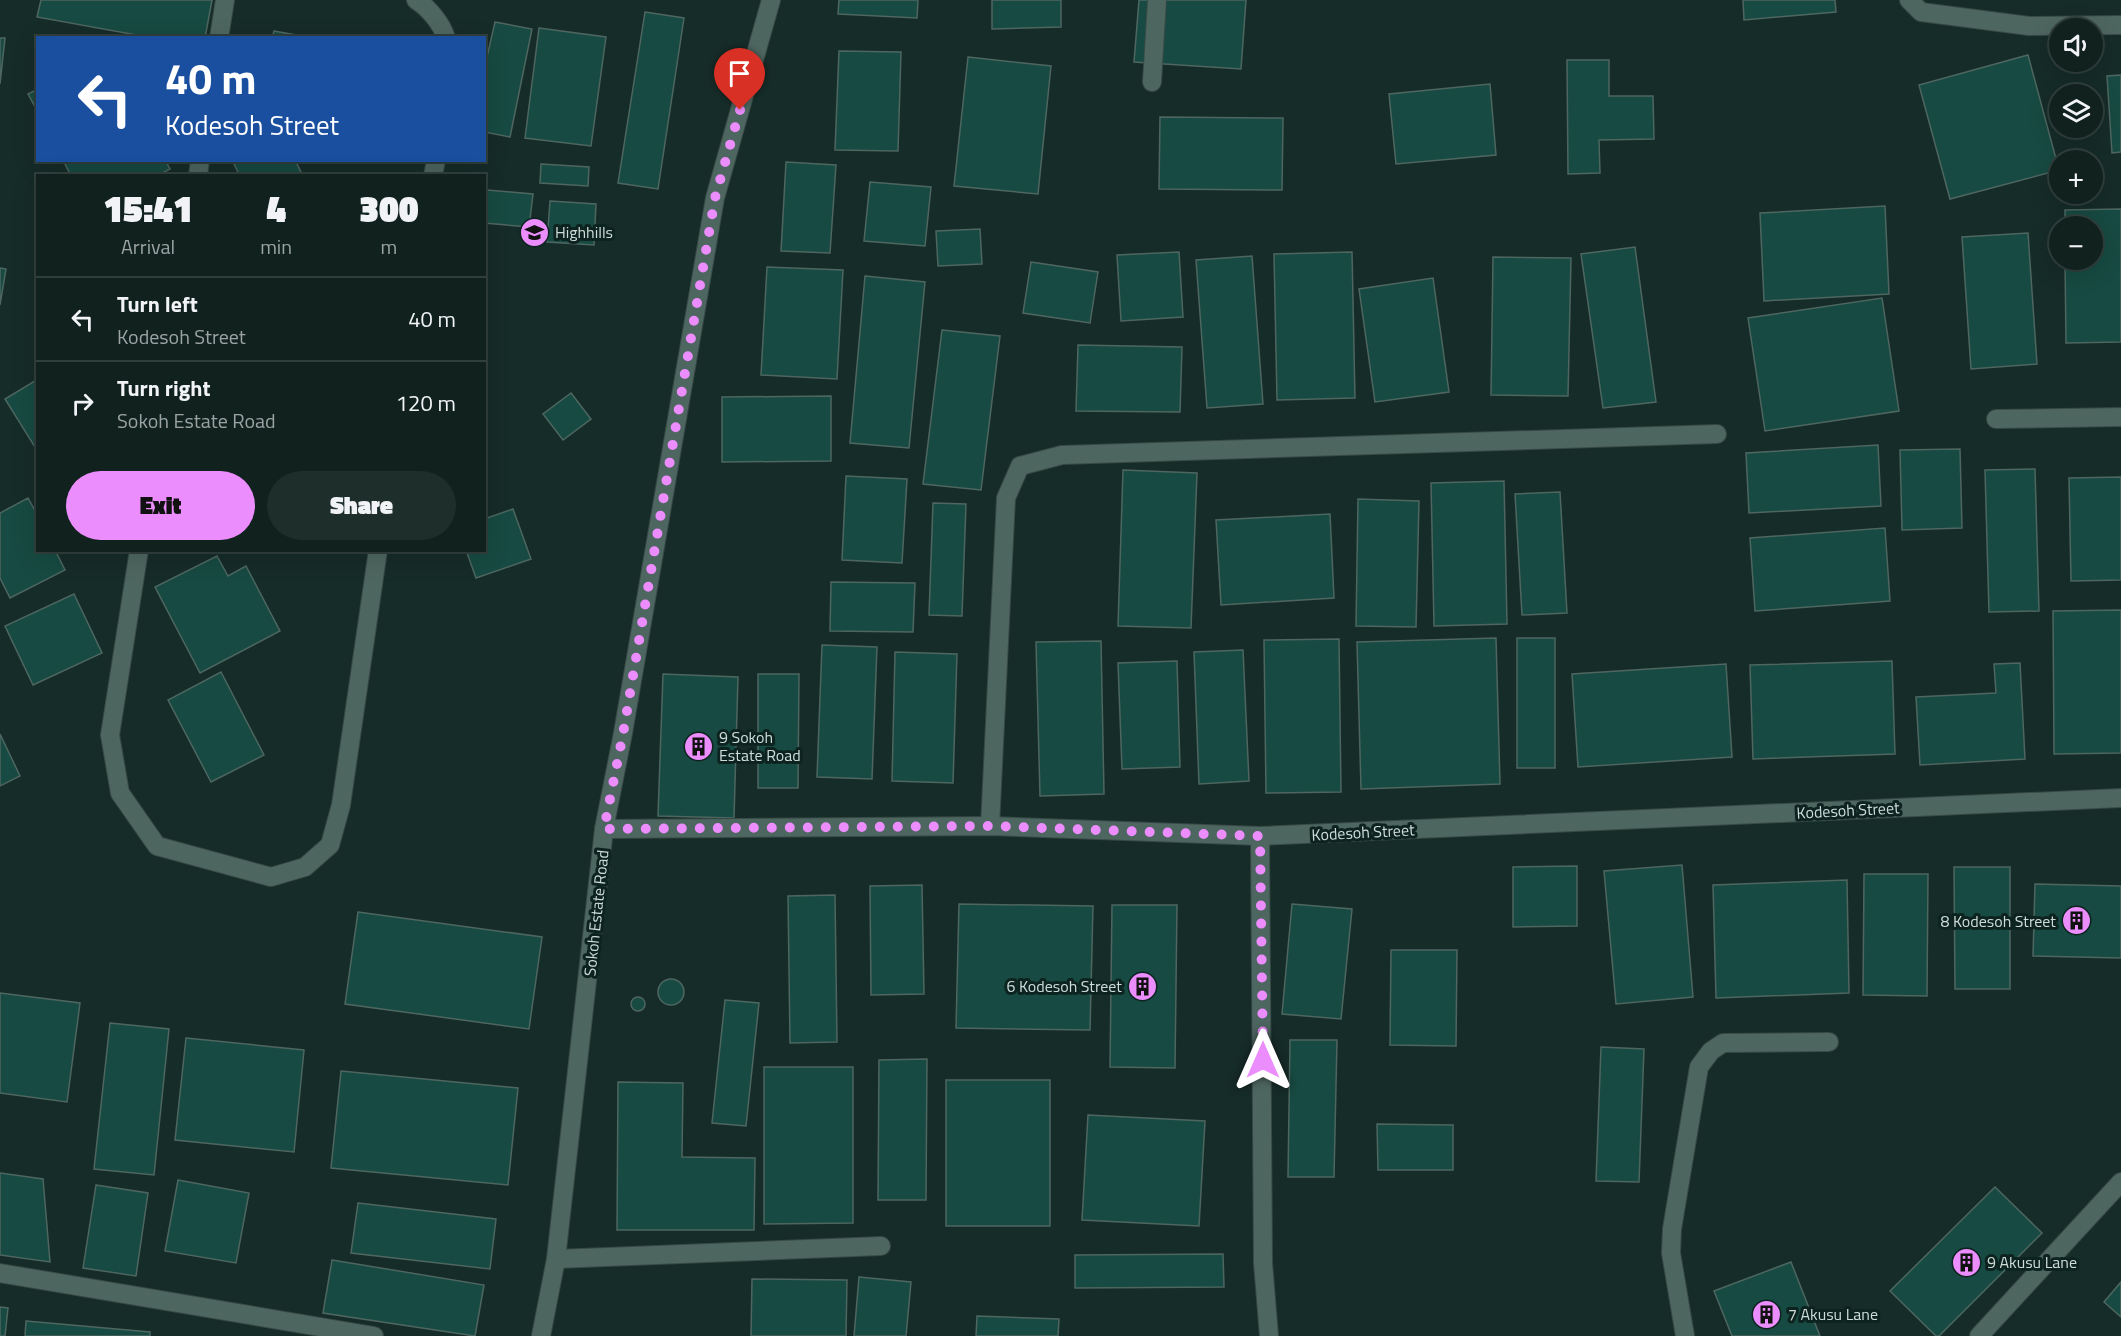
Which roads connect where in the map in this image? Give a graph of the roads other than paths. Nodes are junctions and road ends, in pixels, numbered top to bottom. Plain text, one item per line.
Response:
1 (225, 0) edge
2 (416, 0) edge
3 (771, 0) edge
4 (1157, 0) edge
5 (1909, 0) edge
6 (2121, 25) edge
7 (219, 36) edge
8 (445, 36) edge
9 (1152, 82) dead end
10 (2121, 417) edge
11 (1996, 419) dead end
12 (1717, 434) dead end
13 (139, 552) edge
14 (378, 552) edge
15 (2121, 798) edge
16 (990, 826) junction
17 (604, 829) junction
18 (1260, 836) junction
19 (1829, 1042) dead end
20 (2121, 1182) edge
21 (881, 1246) dead end
22 (556, 1259) junction
23 (0, 1273) edge
24 (374, 1336) edge
25 (541, 1336) edge
26 (1269, 1336) edge
27 (1684, 1336) edge
28 (1979, 1336) edge

1 - 7 street
2 - 8 street
3 - 17 street, Sokoh Estate Road
4 - 9 street
5 - 6 street
10 - 11 street
12 - 16 street
13 - 14 street
15 - 18 street, Kodesoh Street
16 - 17 street, Kodesoh Street
16 - 18 street, Kodesoh Street
17 - 22 street, Sokoh Estate Road
18 - 26 street
19 - 27 street
20 - 28 street
21 - 22 street
22 - 25 street, Sokoh Estate Road
23 - 24 street

